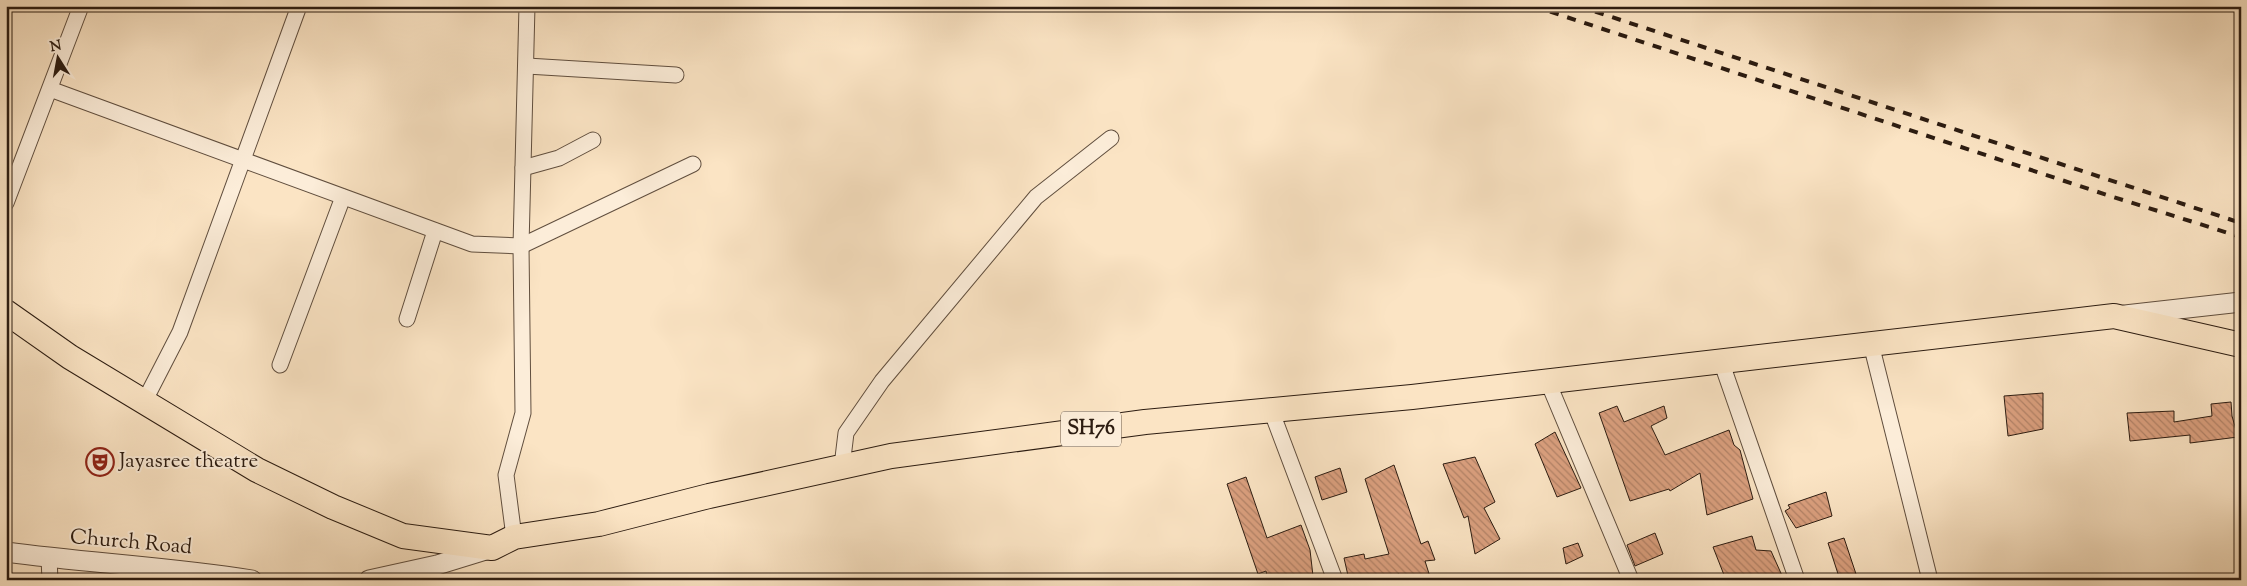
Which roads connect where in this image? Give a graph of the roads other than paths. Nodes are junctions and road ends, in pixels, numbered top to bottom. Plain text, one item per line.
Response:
1 (81, 6) edge
2 (299, 6) edge
3 (527, 6) edge
4 (527, 66) junction
5 (676, 75) dead end
6 (50, 89) junction
7 (1111, 138) dead end
8 (593, 140) dead end
9 (243, 160) junction
10 (694, 164) dead end
11 (523, 168) junction
12 (344, 197) junction
13 (6, 203) edge
14 (435, 231) junction
15 (521, 246) junction
16 (2241, 302) edge
17 (6, 312) edge
18 (2114, 316) junction
19 (406, 319) dead end
20 (1871, 344) junction
21 (2241, 345) edge
22 (1721, 362) junction
23 (280, 365) dead end
24 (1548, 382) junction
25 (144, 402) junction
26 (1271, 410) junction
27 (842, 466) junction
28 (514, 537) junction
29 (492, 548) junction
30 (6, 552) edge
31 (49, 558) junction
32 (50, 580) edge
33 (252, 580) edge
34 (369, 580) edge
35 (1335, 580) edge
36 (1631, 580) edge
37 (1797, 580) edge
38 (1930, 580) edge

1 - 6 street
2 - 9 street
3 - 4 street
4 - 5 street
4 - 11 street
6 - 9 street
6 - 13 street
7 - 27 street
8 - 11 street
9 - 12 street
9 - 25 street
10 - 15 street
11 - 15 street
12 - 14 street
12 - 23 street
14 - 15 street
14 - 19 street
15 - 28 street
16 - 18 street
17 - 25 main road
18 - 20 main road, SH76
18 - 21 main road, SH76
20 - 22 main road, SH76
20 - 38 street
22 - 24 main road, SH76
22 - 37 street
24 - 26 main road, SH76
24 - 36 street
25 - 29 main road
26 - 27 main road, SH76
26 - 35 street
27 - 28 main road, SH76
28 - 29 main road, SH76
29 - 34 street
30 - 31 street, Church Road
31 - 32 street
31 - 33 street, Church Road

